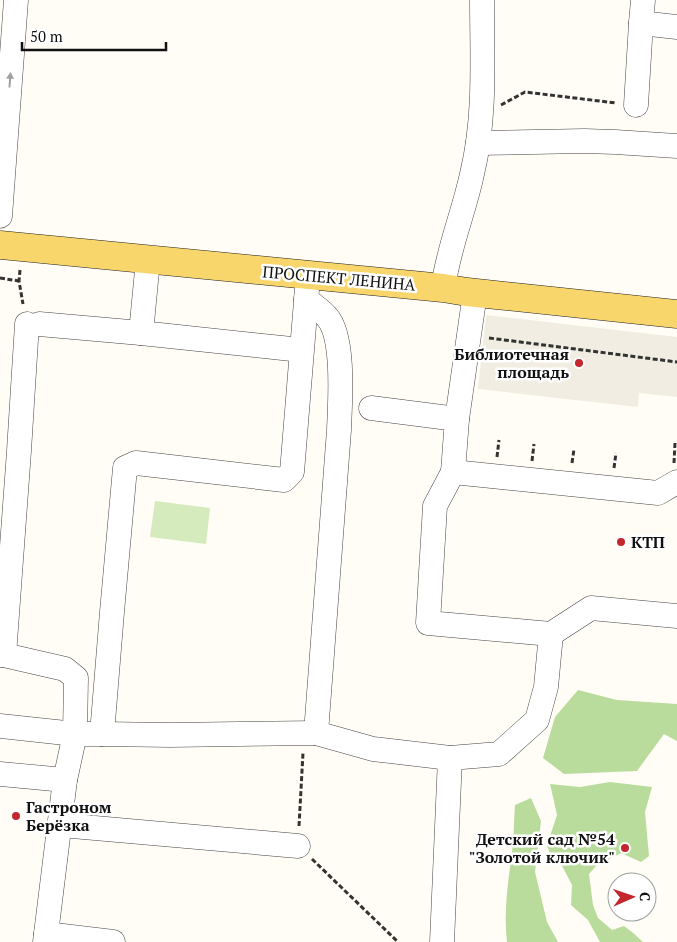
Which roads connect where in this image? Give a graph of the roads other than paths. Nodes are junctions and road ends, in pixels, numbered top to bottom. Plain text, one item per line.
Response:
1 (16, 0) edge
2 (482, 0) edge
3 (642, 12) edge
4 (677, 26) edge
5 (636, 104) road end
6 (478, 144) junction
7 (677, 146) edge
8 (0, 216) edge
9 (0, 245) edge
10 (148, 260) junction
11 (307, 288) junction
12 (443, 288) junction
13 (475, 293) junction
14 (677, 314) edge
15 (141, 333) junction
16 (301, 350) junction
17 (371, 408) dead end
18 (457, 419) junction
19 (453, 472) junction
20 (677, 482) edge
21 (677, 616) edge
22 (551, 634) junction
23 (2, 655) edge
24 (0, 726) edge
25 (310, 732) junction
26 (75, 734) junction
27 (102, 734) junction
28 (450, 758) junction
29 (0, 774) edge
30 (65, 780) junction
31 (61, 825) junction
32 (298, 846) road end
33 (46, 938) edge
34 (113, 942) edge
35 (442, 942) edge

8 -> 1 street
2 - 6 street
3 - 4 street
3 - 5 street
6 - 7 street
6 - 12 street
9 - 10 main road, ПРОСПЕКТ ЛЕНИНА
10 - 11 main road, ПРОСПЕКТ ЛЕНИНА
10 - 15 street
11 - 12 main road, ПРОСПЕКТ ЛЕНИНА
11 - 16 street
11 - 25 street
12 - 13 main road, ПРОСПЕКТ ЛЕНИНА
13 - 14 main road, ПРОСПЕКТ ЛЕНИНА
13 - 18 street
15 - 16 street
15 - 23 street
16 - 27 street
17 - 18 street
18 - 19 street
19 - 20 street
19 - 22 street
21 - 22 street
22 - 28 street
23 - 26 street
24 - 26 street
25 - 27 street
25 - 28 street
26 - 27 street
26 - 30 street
28 - 35 street
29 - 30 street
30 - 31 street
31 - 32 street
31 - 33 street
33 - 34 street

